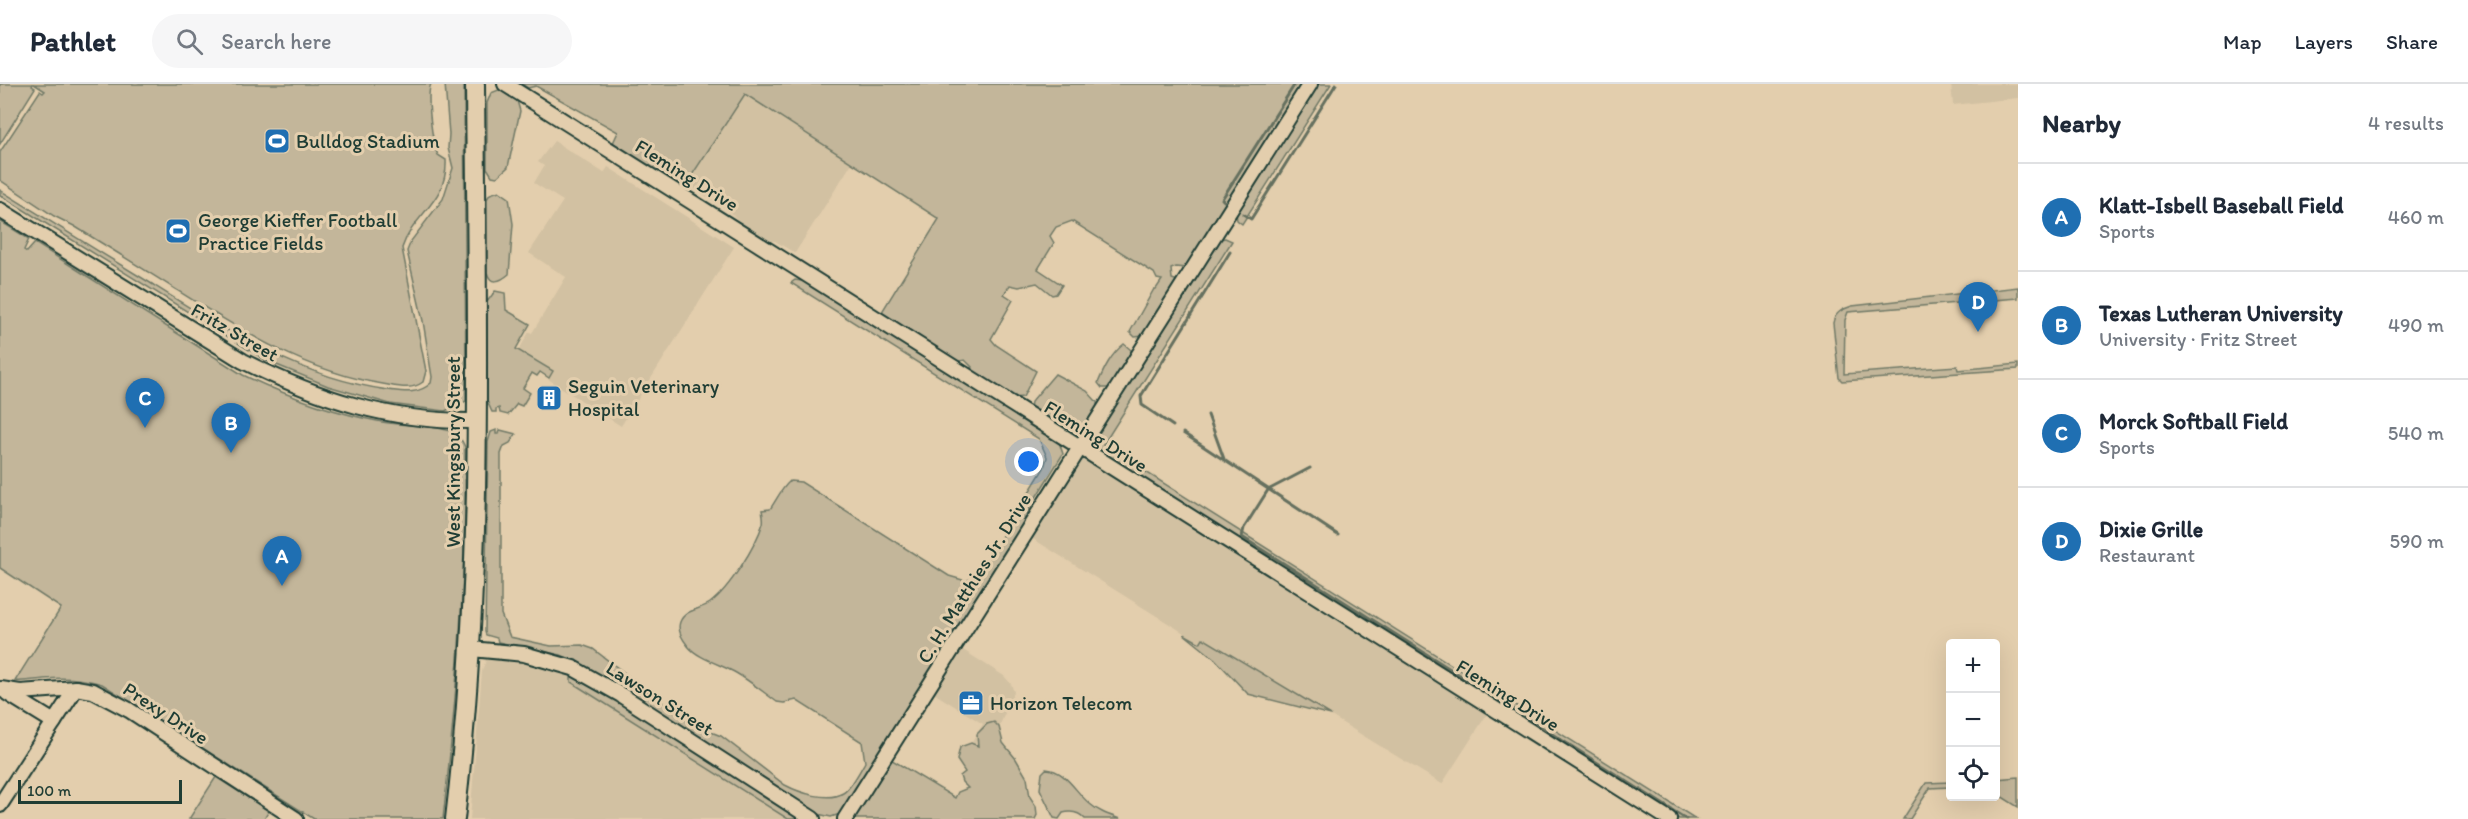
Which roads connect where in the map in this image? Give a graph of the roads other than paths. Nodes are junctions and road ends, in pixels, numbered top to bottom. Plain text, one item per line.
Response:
1 (475, 84) edge
2 (505, 84) edge
3 (1310, 84) edge
4 (0, 210) edge
5 (476, 422) junction
6 (1079, 448) junction
7 (471, 649) junction
8 (76, 688) junction
9 (0, 689) edge
10 (54, 722) junction
11 (0, 805) edge
12 (296, 819) edge
13 (455, 819) edge
14 (813, 819) edge
15 (844, 819) edge
16 (1669, 819) edge

1 - 5 main road, West Kingsbury Street
2 - 6 street, Fleming Drive
3 - 6 street, C. H. Matthies Jr. Drive
4 - 5 street, Fritz Street
5 - 7 main road, West Kingsbury Street
6 - 15 street, C. H. Matthies Jr. Drive
6 - 16 street, Fleming Drive
7 - 13 main road, West Kingsbury Street
7 - 14 street, Lawson Street
8 - 9 street, Prexy Drive
8 - 10 street
8 - 12 street, Prexy Drive
9 - 10 street, Prexy Drive
10 - 11 street

